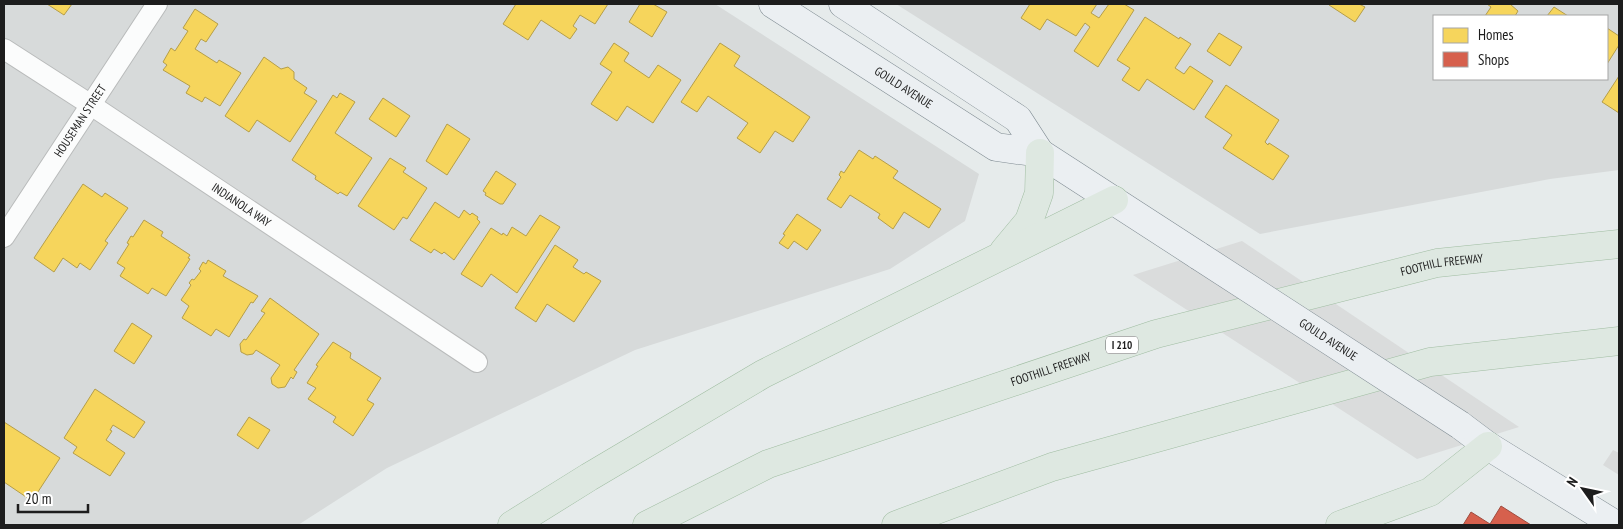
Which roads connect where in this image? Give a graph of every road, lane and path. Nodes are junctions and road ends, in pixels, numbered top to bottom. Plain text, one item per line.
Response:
1 (156, 4) edge
2 (773, 4) edge
3 (843, 4) edge
4 (4, 49) edge
5 (91, 105) junction
6 (1040, 153) junction
7 (1114, 200) junction
8 (4, 237) edge
9 (1619, 244) edge
10 (997, 259) junction
11 (1619, 341) edge
12 (477, 362) dead end
13 (1488, 446) junction
14 (512, 525) edge
15 (647, 525) edge
16 (896, 525) edge
17 (1340, 525) edge
18 (1616, 525) edge

1 - 5 street, HOUSEMAN STREET
2 - 6 street, GOULD AVENUE
3 - 6 street, GOULD AVENUE
4 - 5 street, INDIANOLA WAY
5 - 8 street, HOUSEMAN STREET
5 - 12 street, INDIANOLA WAY
6 - 7 street, GOULD AVENUE
6 - 10 highway
7 - 10 highway
7 - 13 street, GOULD AVENUE, bridge
9 - 15 highway, FOOTHILL FREEWAY / I 210
10 - 14 highway
11 - 16 highway
13 - 17 highway
13 - 18 street, GOULD AVENUE

